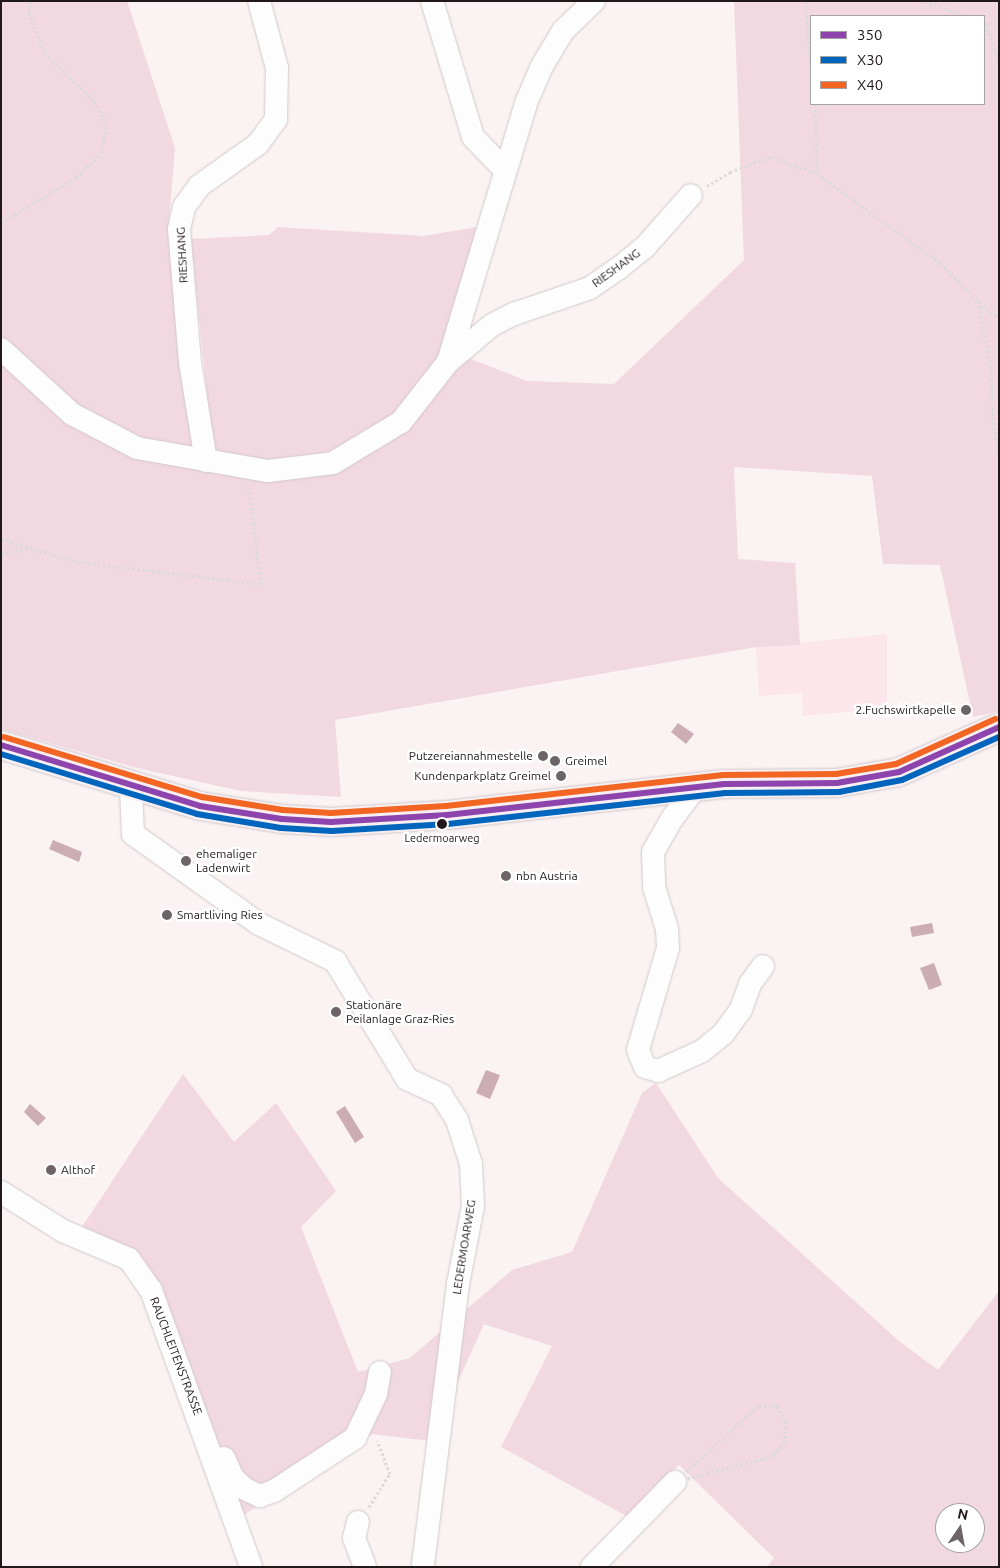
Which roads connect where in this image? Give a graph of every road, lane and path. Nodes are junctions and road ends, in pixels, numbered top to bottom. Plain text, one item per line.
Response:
1 (30, 1) edge
2 (259, 1) edge
3 (432, 1) edge
4 (594, 1) edge
5 (805, 1) edge
6 (925, 1) edge
7 (962, 15) edge
8 (985, 23) edge
9 (999, 25) edge
10 (985, 26) edge
11 (810, 52) edge
12 (999, 61) edge
13 (816, 105) edge
14 (506, 170) junction
15 (817, 173) junction
16 (691, 195) joint
17 (1, 222) edge
18 (978, 301) junction
19 (999, 318) edge
20 (1, 349) edge
21 (448, 362) junction
22 (999, 452) edge
23 (206, 461) junction
24 (246, 468) junction
25 (1, 539) edge
26 (30, 547) junction
27 (1, 555) edge
28 (999, 726) edge
29 (1, 745) edge
30 (131, 787) junction
31 (696, 787) junction
32 (763, 966) dead end
33 (1, 1192) edge
34 (380, 1372) dead end
35 (366, 1419) junction
36 (206, 1437) junction
37 (674, 1482) junction
38 (358, 1522) joint
39 (251, 1567) edge
40 (365, 1567) edge
41 (423, 1567) edge
42 (592, 1567) edge

1 - 17 path
2 - 23 street, RIESHANG
3 - 14 street
4 - 14 street, RIESHANG
5 - 11 path
6 - 7 path
8 - 9 path
10 - 12 path
13 - 15 path
14 - 21 street, RIESHANG
15 - 16 path
15 - 18 path
16 - 21 street, RIESHANG
18 - 19 path
18 - 22 path
20 - 23 street, RIESHANG
21 - 24 street, RIESHANG
23 - 24 street, RIESHANG
24 - 26 path
25 - 26 path
26 - 27 path
28 - 31 main road
29 - 30 main road
30 - 31 main road
30 - 41 street, LEDERMOARWEG
31 - 32 street
33 - 36 street, RAUCHLEITENSTRASSE
34 - 35 street
35 - 36 street
35 - 38 path
36 - 39 street, RAUCHLEITENSTRASSE
37 - 37 path
37 - 42 street
38 - 40 street

